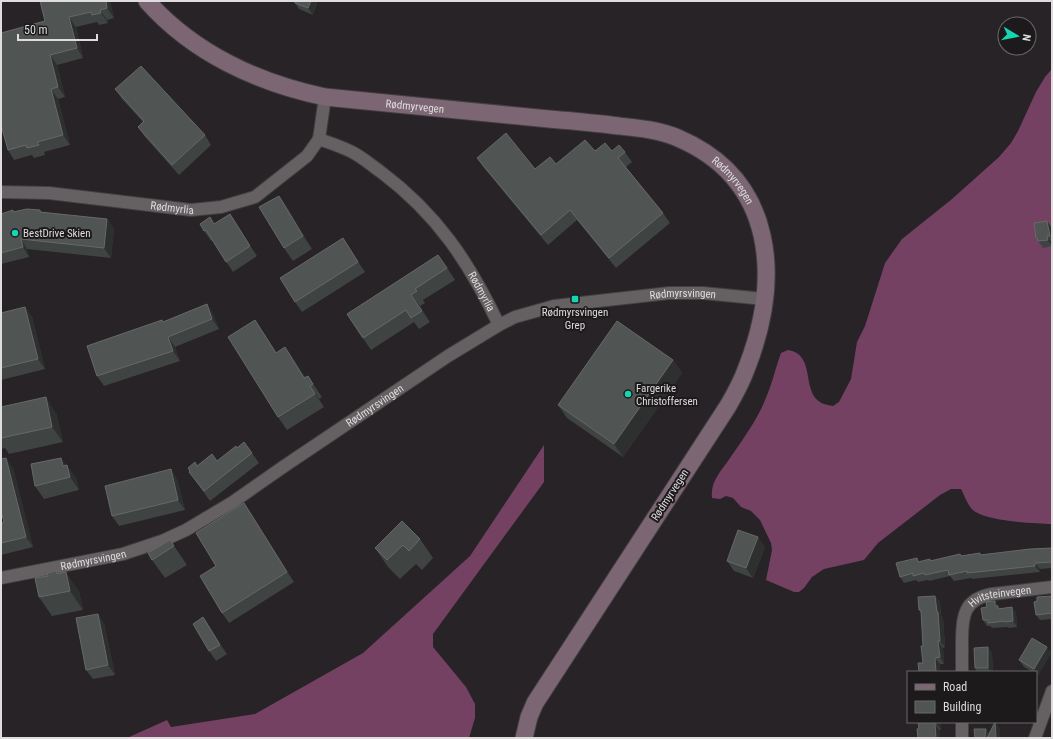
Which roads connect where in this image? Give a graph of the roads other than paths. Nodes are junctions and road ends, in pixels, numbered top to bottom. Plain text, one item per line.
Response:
1 (147, 1) edge
2 (325, 97) junction
3 (319, 139) junction
4 (1, 192) edge
5 (765, 299) junction
6 (499, 325) junction
7 (1, 578) edge
8 (1052, 587) edge
9 (962, 671) edge
10 (1052, 692) edge
11 (962, 723) edge
12 (524, 738) edge
13 (962, 738) edge
14 (1035, 738) edge

1 - 2 street, Rødmyrvegen
2 - 3 street, Rødmyrlia
2 - 5 street, Rødmyrvegen
3 - 4 street, Rødmyrlia
3 - 6 street, Rødmyrlia
5 - 6 street, Rødmyrsvingen
5 - 12 street, Rødmyrvegen
6 - 7 street, Rødmyrsvingen
8 - 9 street, Hvitsteinvegen
10 - 14 street
11 - 13 street

